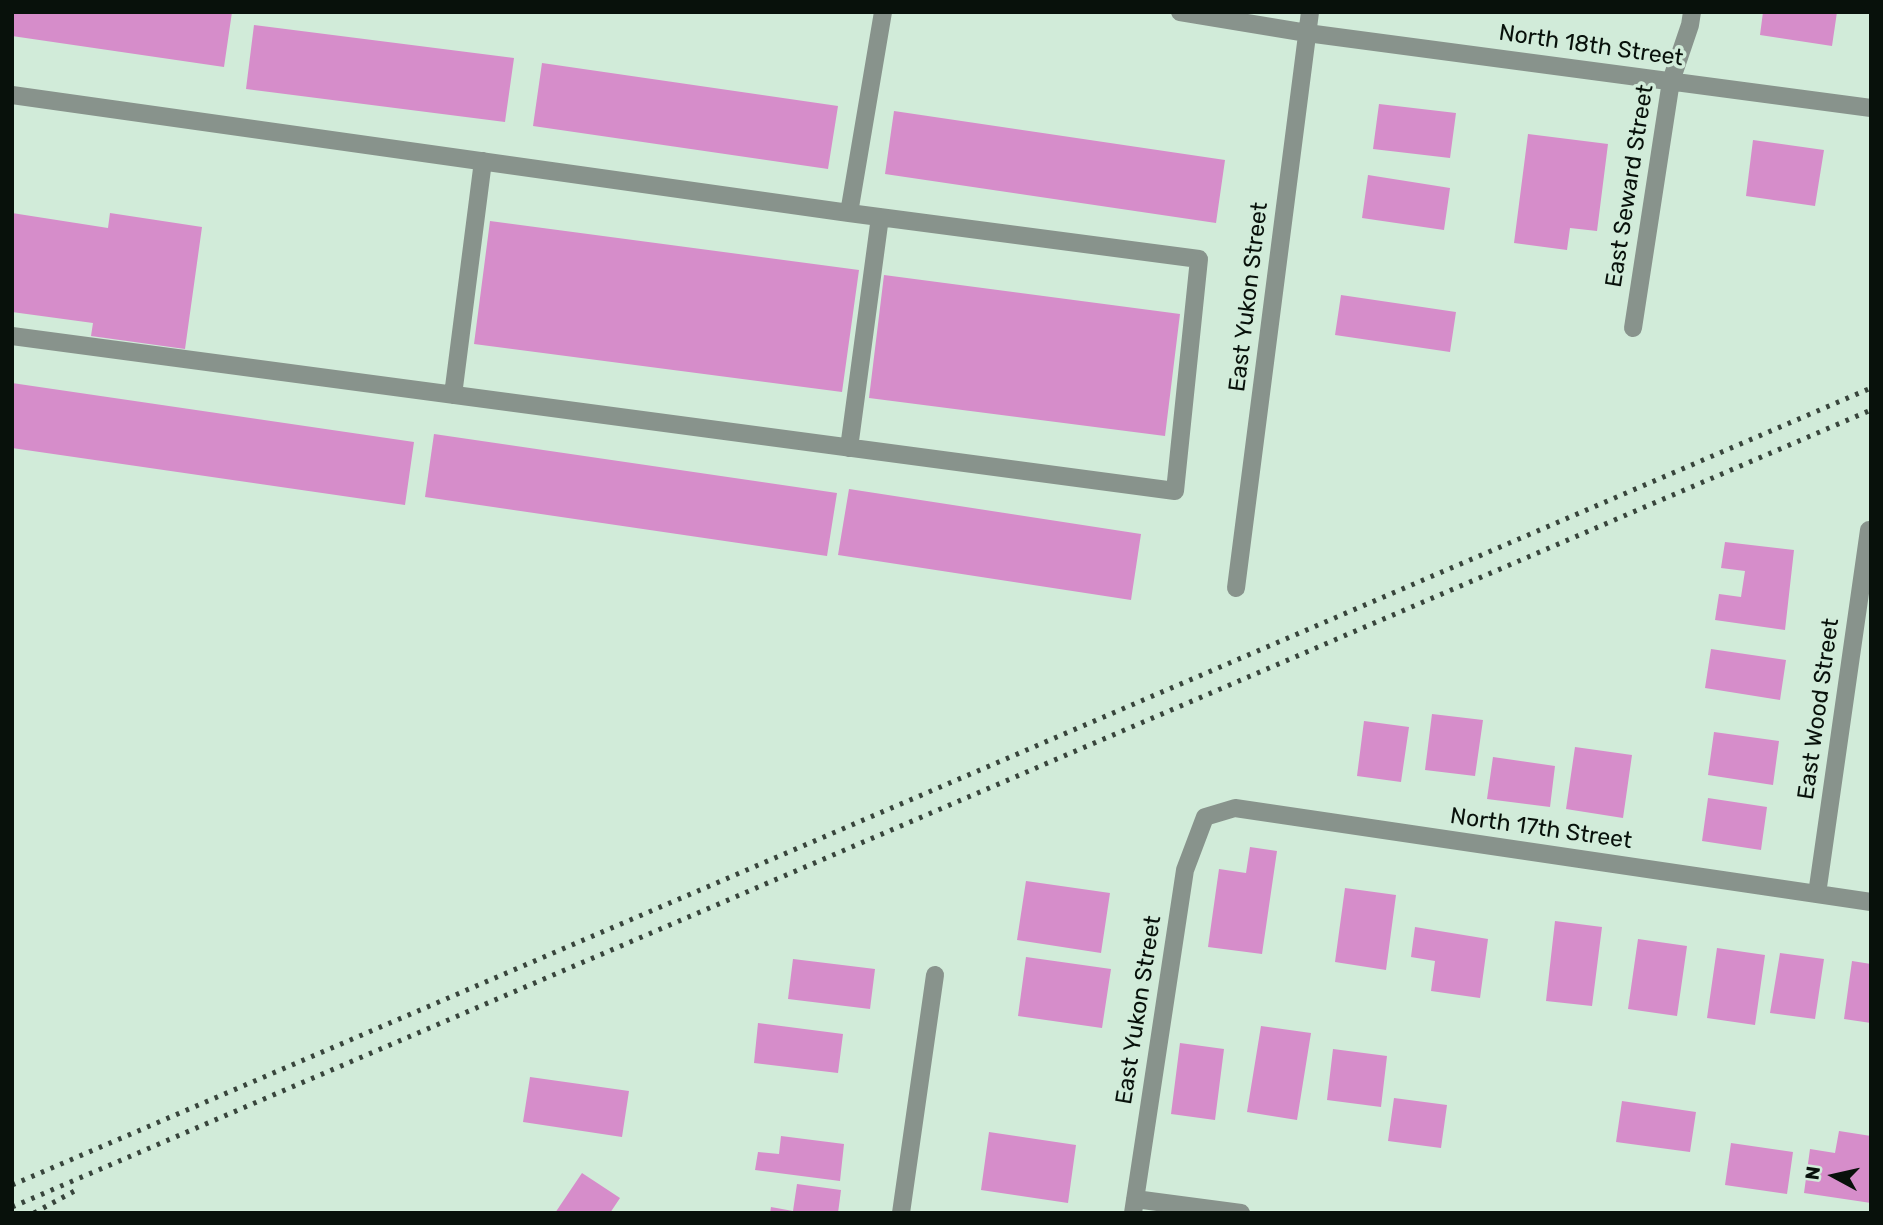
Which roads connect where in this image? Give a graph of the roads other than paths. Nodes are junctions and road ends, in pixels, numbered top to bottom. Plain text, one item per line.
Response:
1 (883, 12) edge
2 (1180, 12) edge
3 (1310, 12) edge
4 (1692, 12) edge
5 (1307, 33) junction
6 (1671, 81) junction
7 (12, 95) edge
8 (1871, 108) edge
9 (483, 161) junction
10 (849, 213) junction
11 (880, 216) junction
12 (1633, 328) dead end
13 (12, 336) edge
14 (453, 395) junction
15 (849, 448) junction
16 (1870, 530) edge
17 (1236, 588) dead end
18 (1205, 817) joint
19 (1816, 894) junction
20 (1871, 902) edge
21 (935, 975) dead end
22 (1134, 1206) edge
23 (901, 1213) edge
24 (1241, 1213) edge

1 - 10 street
2 - 5 street, North 18th Street
3 - 5 street, East Yukon Street
4 - 6 street, East Seward Street
5 - 6 street, North 18th Street
5 - 17 street, East Yukon Street
6 - 8 street, North 18th Street
6 - 12 street, East Seward Street
7 - 9 street
9 - 10 street
9 - 14 street
10 - 11 street
11 - 15 street
11 - 15 street
13 - 14 street
14 - 15 street
16 - 19 street, East Wood Street
18 - 19 street, North 17th Street
18 - 22 street, East Yukon Street
19 - 20 street, North 17th Street
21 - 23 street
22 - 24 street

